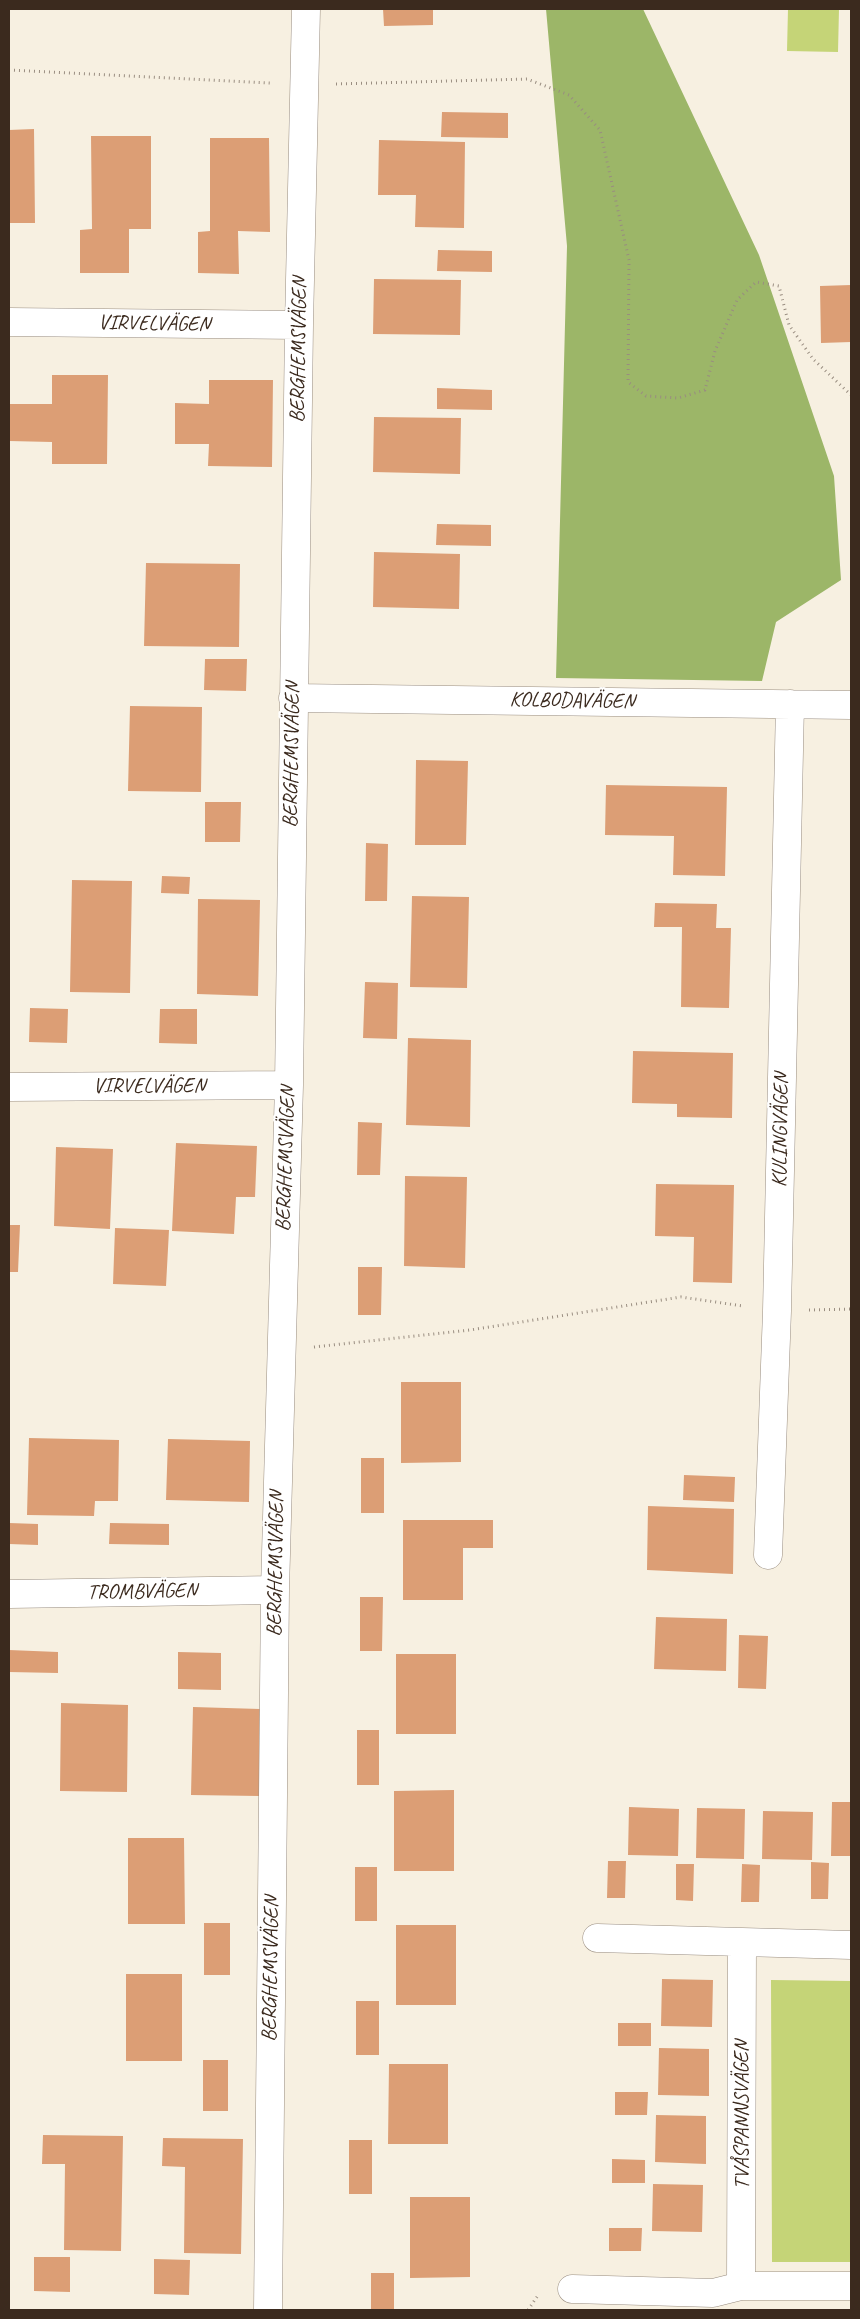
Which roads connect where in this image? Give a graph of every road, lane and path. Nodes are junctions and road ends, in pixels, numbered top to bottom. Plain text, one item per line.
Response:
1 (306, 9) edge
2 (9, 70) edge
3 (304, 84) junction
4 (9, 322) edge
5 (299, 326) junction
6 (851, 395) edge
7 (293, 698) junction
8 (790, 704) junction
9 (851, 705) edge
10 (9, 1086) edge
11 (289, 1086) junction
12 (851, 1309) edge
13 (777, 1311) junction
14 (281, 1351) junction
15 (768, 1555) dead end
16 (275, 1590) junction
17 (9, 1594) edge
18 (597, 1938) dead end
19 (742, 1943) junction
20 (851, 1945) edge
21 (741, 2286) junction
22 (851, 2286) edge
23 (572, 2289) dead end
24 (268, 2310) edge

1 - 3 street, BERGHEMSVÄGEN
2 - 3 path
3 - 5 street, BERGHEMSVÄGEN
3 - 6 path
4 - 5 street, VIRVELVÄGEN
5 - 7 street, BERGHEMSVÄGEN
7 - 8 street, KOLBODAVÄGEN
7 - 11 street, BERGHEMSVÄGEN
8 - 9 street, KOLBODAVÄGEN
8 - 13 street, KULINGVÄGEN
10 - 11 street, VIRVELVÄGEN
11 - 14 street, BERGHEMSVÄGEN
12 - 13 path
13 - 14 path
13 - 15 street, KULINGVÄGEN
14 - 16 street, BERGHEMSVÄGEN
16 - 17 street, TROMBVÄGEN
16 - 24 street, BERGHEMSVÄGEN
18 - 19 street
19 - 20 street
19 - 21 street, TVÅSPANNSVÄGEN
21 - 22 street
21 - 23 street

